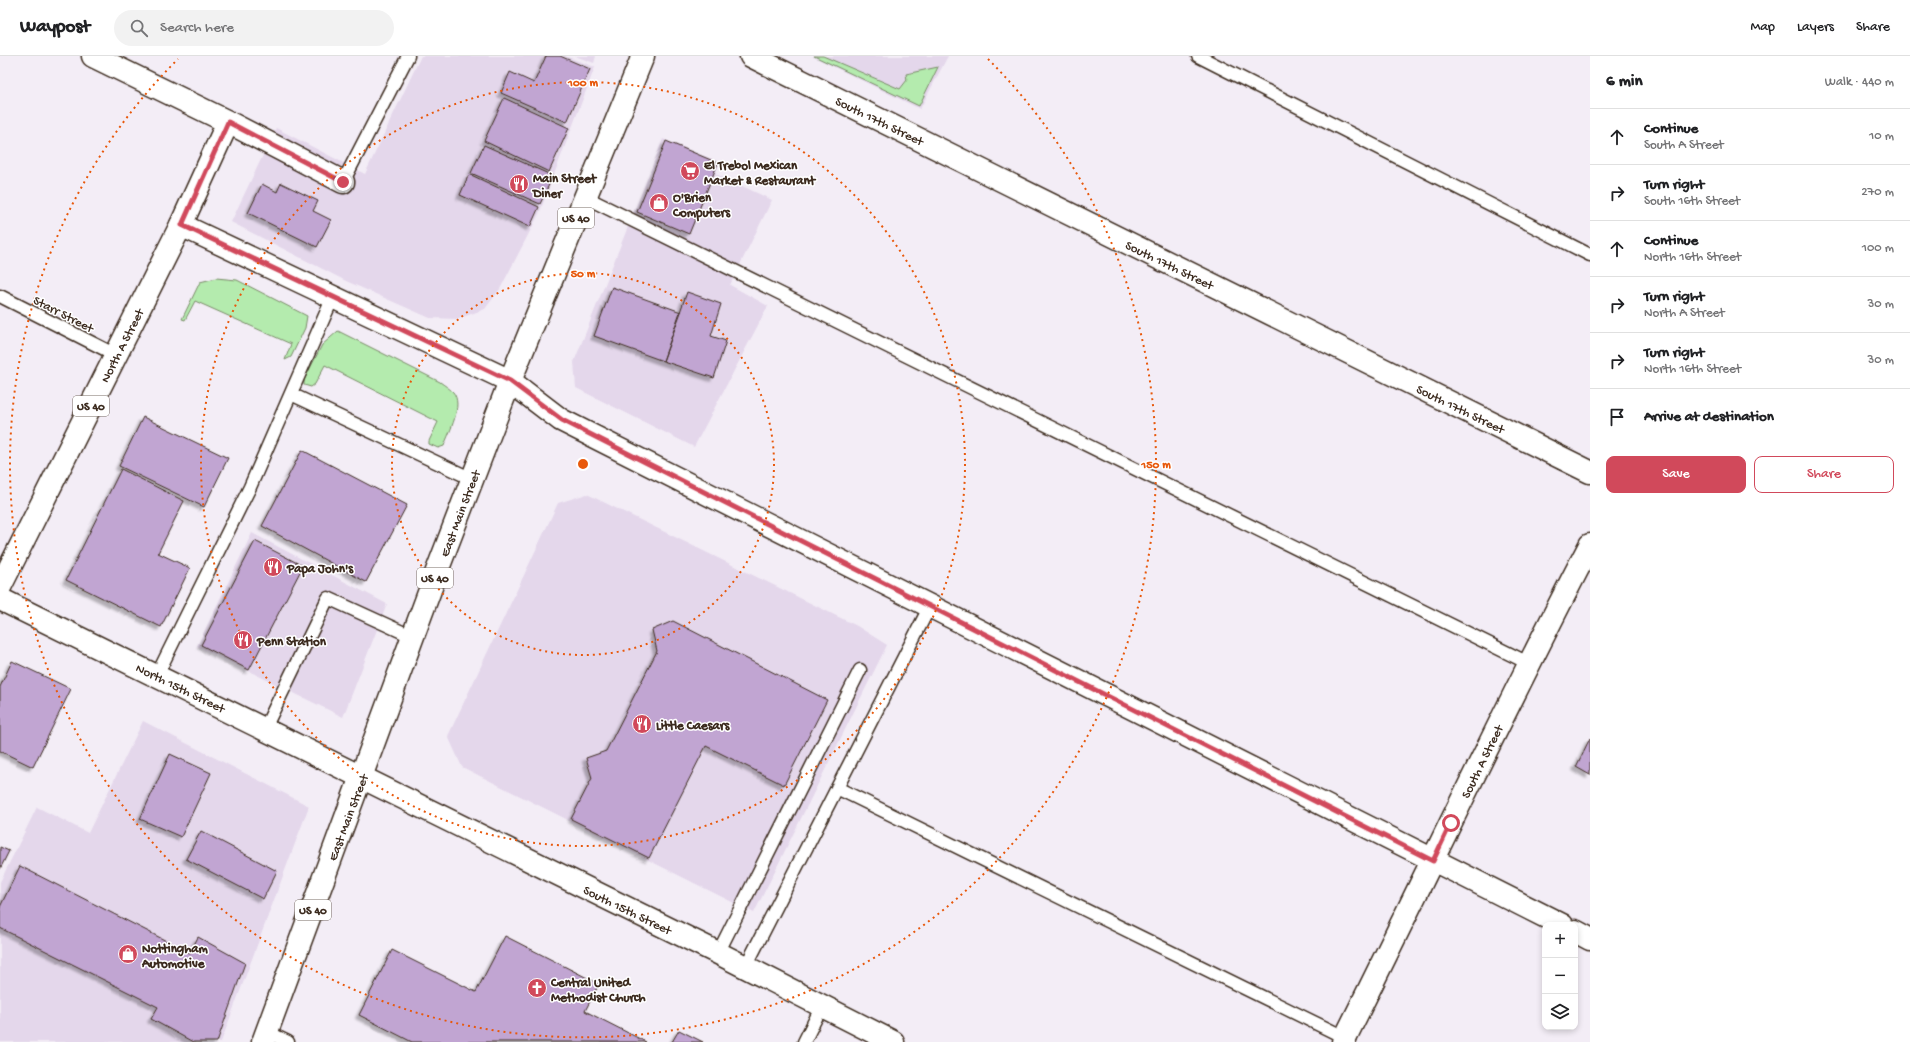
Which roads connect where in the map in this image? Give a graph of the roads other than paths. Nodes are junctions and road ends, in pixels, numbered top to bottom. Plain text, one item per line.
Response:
1 (93, 56) edge
2 (408, 56) edge
3 (643, 56) edge
4 (752, 56) edge
5 (1198, 56) edge
6 (228, 122) junction
7 (343, 182) joint
8 (584, 198) junction
9 (182, 225) junction
10 (1590, 255) edge
11 (0, 296) edge
12 (333, 297) junction
13 (116, 355) junction
14 (510, 381) junction
15 (291, 394) junction
16 (1590, 472) edge
17 (472, 479) junction
18 (1590, 545) edge
19 (0, 587) edge
20 (0, 599) edge
21 (930, 606) junction
22 (413, 637) junction
23 (1528, 663) junction
24 (860, 670) dead end
25 (157, 675) junction
26 (265, 728) junction
27 (362, 777) junction
28 (837, 788) junction
29 (1433, 861) junction
30 (1556, 922) edge
31 (1578, 933) edge
32 (1590, 939) edge
33 (718, 953) junction
34 (745, 968) junction
35 (822, 1006) junction
36 (265, 1037) edge
37 (1348, 1040) edge
38 (288, 1042) edge
39 (804, 1042) edge
40 (894, 1042) edge

1 - 6 street
2 - 7 lane
3 - 8 street, East Main Street / US 40
4 - 16 street, South 17th Street
5 - 10 lane
6 - 7 street
6 - 9 street, North A Street
8 - 14 street, East Main Street / US 40
8 - 23 lane
9 - 12 street
9 - 13 street, North A Street / US 40
11 - 13 lane, Starr Street
12 - 14 street
12 - 15 lane
13 - 19 street, North A Street / US 40
14 - 17 street, East Main Street / US 40
14 - 21 street
15 - 17 lane
15 - 25 lane
17 - 22 street, East Main Street / US 40
18 - 23 street, South A Street
20 - 25 street, North 15th Street
21 - 28 lane
21 - 29 street
22 - 26 lane
22 - 27 street, East Main Street / US 40
23 - 29 street, South A Street
24 - 33 lane
25 - 26 street, North 15th Street
26 - 27 street, North 15th Street
27 - 33 street, South 15th Street
27 - 36 street, East Main Street / US 40
28 - 34 lane
28 - 37 lane
29 - 30 street
29 - 37 street, South A Street
31 - 32 street
33 - 34 street, South 15th Street
34 - 35 street, South 15th Street
35 - 39 lane
35 - 40 street, South 15th Street
36 - 38 lane

